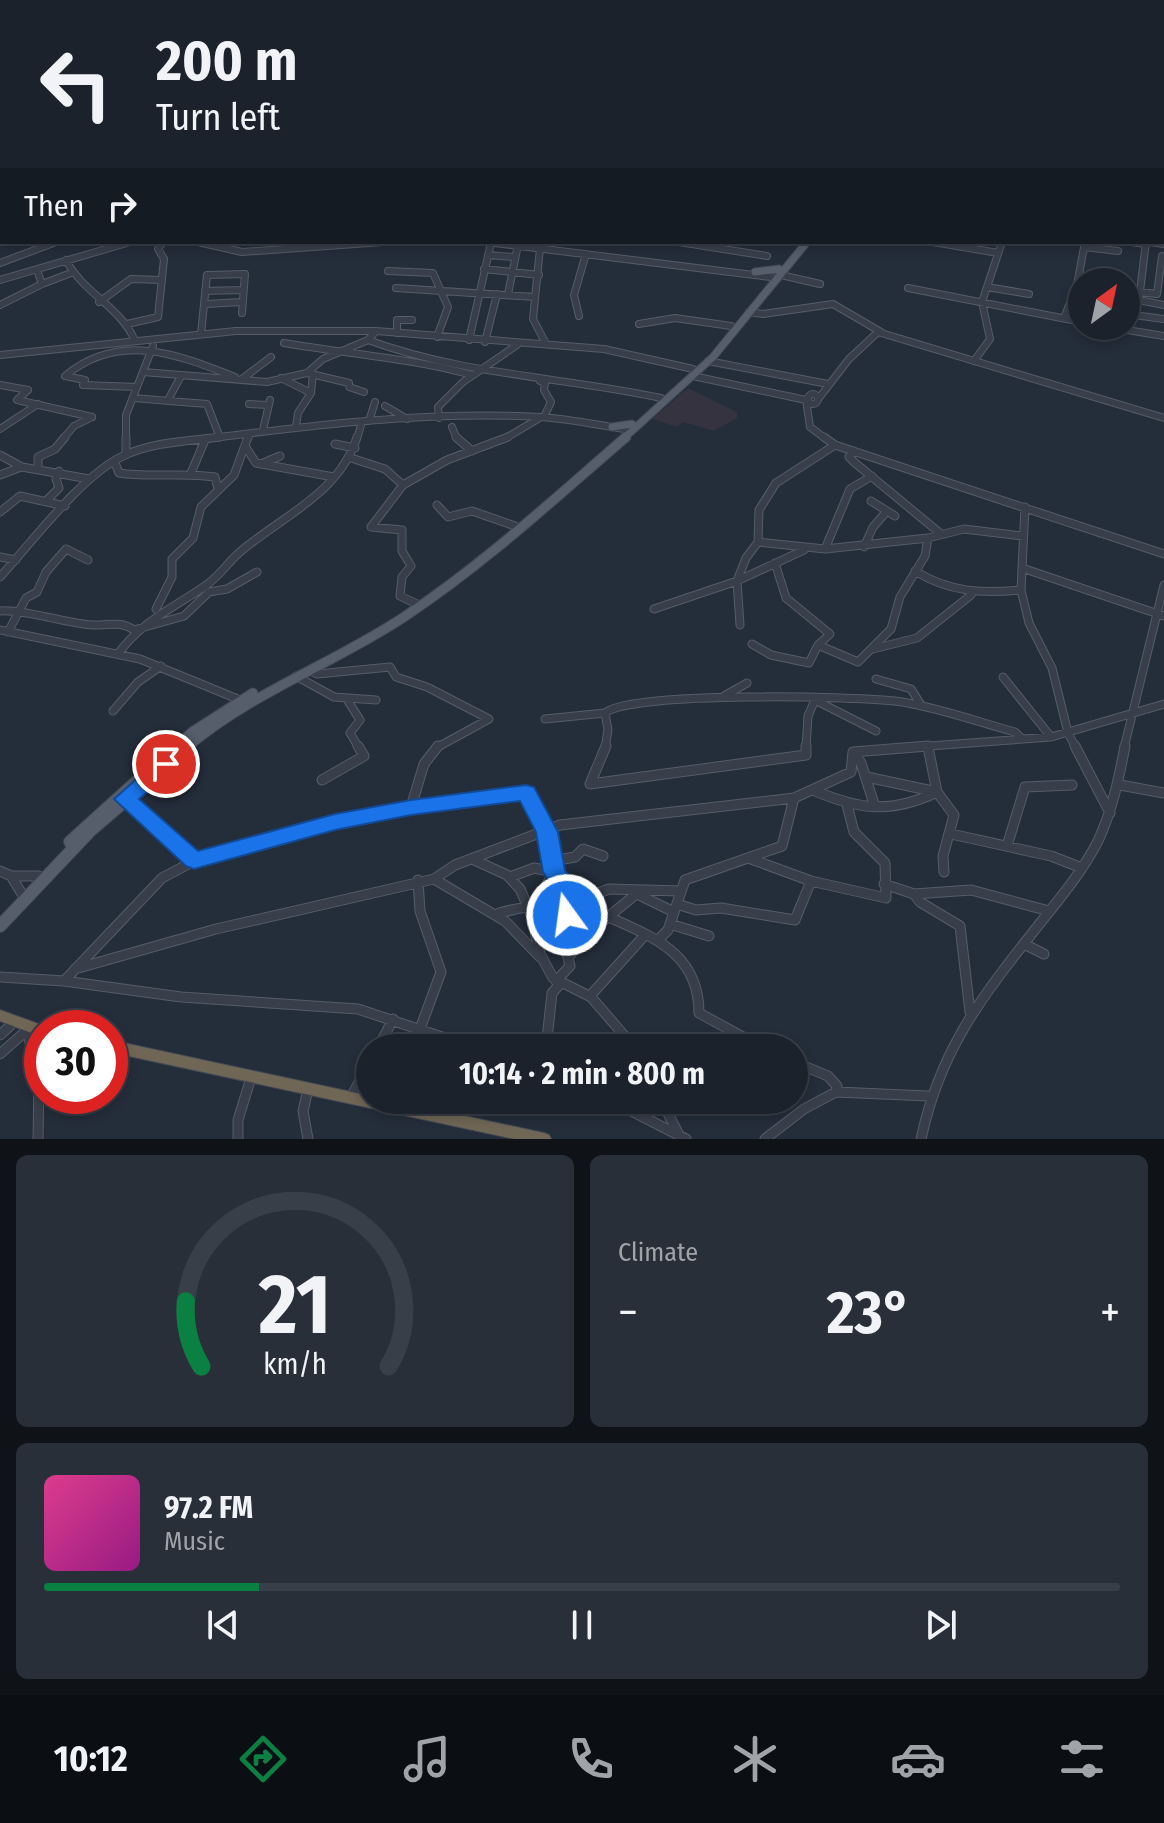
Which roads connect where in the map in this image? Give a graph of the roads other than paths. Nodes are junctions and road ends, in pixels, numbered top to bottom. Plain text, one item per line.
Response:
1 (51, 244) edge
2 (114, 244) edge
3 (123, 244) edge
4 (162, 244) edge
5 (206, 244) edge
6 (267, 244) edge
7 (286, 244) edge
8 (329, 244) edge
9 (355, 244) edge
10 (365, 244) edge
11 (489, 244) edge
12 (508, 244) edge
13 (517, 244) edge
14 (692, 244) edge
15 (740, 244) edge
16 (800, 244) edge
17 (805, 244) edge
18 (945, 244) edge
19 (1001, 244) edge
20 (1085, 244) edge
21 (1147, 244) edge
22 (360, 245) junction
23 (518, 245) junction
24 (324, 248) junction
25 (540, 248) junction
26 (279, 249) junction
27 (263, 250) junction
28 (1118, 251) dead end
29 (739, 252) junction
30 (1144, 252) junction
31 (998, 253) junction
32 (586, 254) junction
33 (488, 255) junction
34 (767, 256) dead end
35 (1163, 256) edge
36 (514, 257) junction
37 (66, 260) junction
38 (0, 263) edge
39 (484, 267) junction
40 (1081, 268) edge
41 (37, 270) junction
42 (512, 270) junction
43 (388, 271) dead end
44 (540, 272) junction
45 (71, 273) junction
46 (755, 274) junction
47 (776, 276) junction
48 (0, 279) edge
49 (162, 280) junction
50 (42, 284) junction
51 (820, 284) dead end
52 (987, 287) junction
53 (1140, 287) edge
54 (396, 288) dead end
55 (908, 288) dead end
56 (442, 289) junction
57 (242, 290) junction
58 (205, 291) junction
59 (481, 292) junction
60 (497, 294) junction
61 (508, 294) junction
62 (1029, 294) dead end
63 (1140, 296) edge
64 (1140, 296) edge
65 (535, 297) junction
66 (99, 302) junction
67 (242, 302) junction
68 (982, 302) junction
69 (206, 304) junction
70 (0, 305) edge
71 (1164, 305) edge
72 (1068, 308) edge
73 (749, 312) junction
74 (242, 313) dead end
75 (579, 316) dead end
76 (1140, 316) edge
77 (1064, 318) junction
78 (1068, 319) edge
79 (1164, 319) edge
80 (412, 320) dead end
81 (127, 324) junction
82 (639, 324) dead end
83 (731, 326) junction
84 (376, 331) junction
85 (1140, 332) edge
86 (397, 333) junction
87 (201, 334) junction
88 (890, 335) junction
89 (1164, 336) edge
90 (437, 337) junction
91 (151, 340) junction
92 (368, 340) junction
93 (469, 340) junction
94 (135, 341) junction
95 (485, 342) junction
96 (284, 343) dead end
97 (546, 344) junction
98 (517, 345) junction
99 (152, 349) junction
100 (339, 352) junction
101 (0, 355) edge
102 (271, 357) dead end
103 (708, 361) junction
104 (974, 361) junction
105 (480, 370) junction
106 (143, 372) junction
107 (694, 372) junction
108 (310, 374) junction
109 (472, 375) junction
110 (181, 376) junction
111 (238, 378) junction
112 (281, 378) junction
113 (538, 380) junction
114 (828, 384) junction
115 (0, 385) edge
116 (137, 387) junction
117 (364, 392) dead end
118 (311, 393) junction
119 (133, 398) junction
120 (661, 398) junction
121 (812, 398) junction
122 (168, 400) junction
123 (375, 402) dead end
124 (38, 404) junction
125 (249, 404) dead end
126 (385, 406) dead end
127 (439, 418) junction
128 (541, 418) junction
129 (1164, 418) edge
130 (407, 419) junction
131 (369, 421) junction
132 (361, 425) junction
133 (296, 426) junction
134 (452, 427) dead end
135 (0, 429) edge
136 (263, 430) junction
137 (622, 431) junction
138 (219, 435) junction
139 (249, 435) junction
140 (205, 440) junction
141 (335, 444) dead end
142 (835, 445) junction
143 (245, 446) junction
144 (355, 448) junction
145 (472, 451) junction
146 (854, 451) junction
147 (126, 454) junction
148 (0, 455) edge
149 (280, 456) dead end
150 (351, 458) junction
151 (115, 463) junction
152 (258, 463) junction
153 (239, 464) junction
154 (21, 467) junction
155 (38, 469) junction
156 (59, 471) junction
157 (191, 473) junction
158 (0, 475) edge
159 (872, 476) junction
160 (334, 477) junction
161 (89, 479) junction
162 (403, 485) junction
163 (218, 489) junction
164 (0, 499) edge
165 (46, 499) junction
166 (871, 501) dead end
167 (11, 504) junction
168 (437, 505) dead end
169 (65, 506) junction
170 (1025, 507) junction
171 (887, 511) junction
172 (0, 512) edge
173 (895, 516) dead end
174 (515, 526) junction
175 (941, 534) junction
176 (1023, 536) junction
177 (928, 538) junction
178 (758, 542) junction
179 (864, 547) junction
180 (806, 549) junction
181 (825, 549) junction
182 (1164, 554) edge
183 (0, 557) edge
184 (16, 560) junction
185 (88, 560) dead end
186 (775, 563) junction
187 (1022, 568) junction
188 (915, 571) junction
189 (257, 572) dead end
190 (0, 579) edge
191 (737, 581) junction
192 (1164, 585) edge
193 (1021, 590) junction
194 (971, 595) junction
195 (417, 604) junction
196 (156, 609) dead end
197 (654, 609) dead end
198 (0, 611) edge
199 (18, 612) junction
200 (1161, 614) edge
201 (740, 625) dead end
202 (134, 630) junction
203 (4, 631) edge
204 (752, 644) dead end
205 (818, 645) junction
206 (873, 649) junction
207 (118, 654) junction
208 (161, 666) junction
209 (309, 669) junction
210 (296, 676) junction
211 (1003, 677) dead end
212 (876, 679) dead end
213 (747, 683) dead end
214 (722, 697) junction
215 (240, 700) junction
216 (376, 700) dead end
217 (815, 700) junction
218 (348, 701) junction
219 (1164, 704) edge
220 (921, 705) junction
221 (113, 711) dead end
222 (605, 713) junction
223 (1131, 715) junction
224 (545, 719) dead end
225 (876, 731) dead end
226 (1068, 733) junction
227 (1051, 737) junction
228 (1022, 739) junction
229 (928, 747) junction
230 (853, 752) junction
231 (867, 777) junction
232 (322, 780) dead end
233 (1072, 785) dead end
234 (1120, 785) junction
235 (813, 790) junction
236 (937, 792) junction
237 (1164, 793) edge
238 (794, 798) junction
239 (125, 799) junction
240 (874, 804) junction
241 (847, 805) junction
242 (411, 807) junction
243 (1110, 813) junction
244 (547, 832) junction
245 (951, 834) junction
246 (1007, 846) junction
247 (603, 856) dead end
248 (472, 859) junction
249 (751, 859) junction
250 (194, 861) junction
251 (552, 861) junction
252 (1082, 868) junction
253 (0, 871) edge
254 (554, 872) junction
255 (944, 872) dead end
256 (11, 876) junction
257 (39, 876) junction
258 (510, 877) junction
259 (434, 879) junction
260 (418, 880) junction
261 (811, 881) junction
262 (884, 884) junction
263 (681, 891) junction
264 (633, 892) junction
265 (22, 894) junction
266 (914, 894) junction
267 (569, 904) junction
268 (532, 905) junction
269 (675, 908) junction
270 (1049, 911) junction
271 (499, 913) junction
272 (0, 918) edge
273 (612, 918) junction
274 (670, 924) junction
275 (0, 926) edge
276 (645, 935) junction
277 (709, 936) dead end
278 (659, 939) junction
279 (1024, 944) junction
280 (1044, 954) dead end
281 (545, 965) junction
282 (571, 966) junction
283 (75, 969) junction
284 (1, 978) edge
285 (64, 981) junction
286 (558, 982) junction
287 (590, 996) junction
288 (970, 1012) junction
289 (393, 1019) junction
290 (2, 1025) edge
291 (420, 1029) junction
292 (24, 1030) edge
293 (385, 1034) edge
294 (434, 1034) edge
295 (548, 1034) edge
296 (622, 1034) edge
297 (737, 1034) edge
298 (24, 1038) edge
299 (128, 1052) edge
300 (128, 1052) edge
301 (0, 1054) edge
302 (808, 1068) edge
303 (250, 1081) junction
304 (356, 1088) edge
305 (836, 1092) junction
306 (307, 1094) junction
307 (928, 1096) junction
308 (351, 1097) junction
309 (39, 1114) edge
310 (637, 1114) edge
311 (669, 1114) edge
312 (488, 1136) edge
313 (682, 1137) edge
314 (38, 1139) edge
315 (238, 1139) edge
316 (308, 1139) edge
317 (516, 1139) edge
318 (544, 1139) edge
319 (765, 1139) edge
320 (921, 1139) edge

1 - 38 street
2 - 48 street
3 - 37 street
4 - 49 street
5 - 27 street
6 - 27 street
7 - 26 street
8 - 24 street
9 - 22 street
10 - 22 street
11 - 33 street
12 - 23 street
13 - 46 street
14 - 29 street
15 - 29 street
16 - 47 main road
17 - 47 main road
18 - 31 street
19 - 31 street
20 - 28 street
20 - 40 street
21 - 30 street
22 - 24 street
23 - 25 street
23 - 36 street
24 - 26 street
25 - 32 street
25 - 44 street
26 - 27 street
29 - 34 street
30 - 35 street
30 - 53 street
31 - 52 street
32 - 46 street
32 - 75 street
33 - 36 street
33 - 39 street
35 - 63 street
36 - 42 street
37 - 41 street
37 - 45 street
39 - 42 street
39 - 59 street
41 - 48 street
41 - 50 street
42 - 44 street
42 - 61 street
43 - 56 street
44 - 65 street
45 - 50 street
45 - 66 street
46 - 47 main road
46 - 47 main road
47 - 51 street
47 - 73 main road
47 - 83 main road
49 - 66 street
49 - 81 street
50 - 70 street
52 - 62 street
52 - 68 street
54 - 56 street
55 - 68 street
56 - 59 street
56 - 90 street
57 - 58 street
57 - 58 street
57 - 67 street
58 - 69 street
59 - 60 street
59 - 93 street
60 - 61 street
60 - 95 street
61 - 65 street
64 - 71 street
65 - 97 street
66 - 81 street
67 - 69 street
67 - 74 street
68 - 77 street
68 - 104 street
69 - 87 street
72 - 77 street
73 - 88 street
73 - 103 main road
76 - 79 street
77 - 78 street
80 - 86 street
81 - 94 street
82 - 83 street
83 - 107 main road
84 - 86 street
84 - 87 street
84 - 92 street
85 - 89 street
86 - 90 street
87 - 91 street
88 - 104 street
88 - 114 street
90 - 93 street
91 - 94 street
91 - 99 street
92 - 100 street
92 - 105 street
93 - 95 street
94 - 101 street
95 - 98 street
96 - 100 street
97 - 98 street
97 - 107 street
98 - 105 street
99 - 106 street
99 - 111 street
99 - 116 street
100 - 108 street
100 - 109 street
102 - 111 street
103 - 107 main road
103 - 114 street
104 - 129 street
105 - 109 street
105 - 113 street
106 - 110 street
106 - 116 street
107 - 120 main road
107 - 121 street
107 - 137 main road
108 - 112 street
108 - 117 street
108 - 118 street
109 - 127 street
110 - 111 street
110 - 122 street
111 - 112 street
112 - 118 street
113 - 120 street
113 - 128 street
114 - 121 street
115 - 124 street
116 - 119 street
118 - 133 street
119 - 122 street
119 - 147 street
120 - 137 main road
121 - 142 street
122 - 138 street
123 - 131 street
124 - 135 street
124 - 155 street
125 - 136 street
126 - 130 street
127 - 128 street
127 - 130 street
128 - 132 street
128 - 137 street
128 - 145 street
130 - 131 street
131 - 133 street
132 - 139 street
132 - 144 street
133 - 136 street
134 - 145 street
136 - 138 street
137 - 174 main road
137 - 209 main road
138 - 147 street
139 - 140 street
139 - 143 street
140 - 151 street
140 - 157 street
141 - 144 street
142 - 146 street
142 - 178 street
143 - 152 street
143 - 153 street
144 - 150 street
145 - 162 street
146 - 159 street
146 - 170 street
147 - 161 street
148 - 154 street
149 - 152 street
150 - 160 street
150 - 162 street
151 - 157 street
151 - 190 street
152 - 153 street
152 - 160 street
153 - 163 street
154 - 155 street
154 - 158 street
155 - 156 street
156 - 161 street
156 - 165 street
157 - 163 street
159 - 175 street
159 - 181 street
160 - 202 street
161 - 169 street
162 - 195 street
163 - 196 street
164 - 167 street
165 - 167 street
165 - 169 street
166 - 171 street
167 - 172 street
168 - 174 street
169 - 184 street
170 - 176 street
170 - 182 street
171 - 173 street
171 - 179 street
174 - 195 main road
175 - 176 street
175 - 177 street
176 - 187 street
177 - 179 street
177 - 188 street
178 - 180 street
178 - 191 street
179 - 181 street
180 - 181 street
180 - 186 street
183 - 184 street
184 - 190 street
185 - 199 street
186 - 191 street
186 - 205 street
187 - 193 street
187 - 200 street
188 - 194 street
188 - 206 street
189 - 202 street
191 - 197 street
191 - 201 street
192 - 200 street
193 - 194 street
193 - 226 street
194 - 206 street
195 - 215 main road
198 - 199 street
199 - 202 street
199 - 203 street
200 - 223 street
202 - 207 street
203 - 207 street
204 - 205 street
205 - 206 street
207 - 208 street
208 - 215 street
208 - 221 street
209 - 210 main road
209 - 242 street
210 - 218 street
210 - 239 main road
211 - 227 street
212 - 220 street
213 - 214 street
214 - 217 street
214 - 222 street
215 - 257 main road
216 - 218 street
217 - 220 street
217 - 222 street
217 - 225 street
218 - 232 street
219 - 223 street
220 - 228 street
222 - 224 street
223 - 226 street
223 - 234 street
226 - 227 street
226 - 243 street
227 - 228 street
228 - 229 street
229 - 230 street
229 - 236 street
230 - 231 street
230 - 235 street
231 - 236 street
231 - 240 street
233 - 246 street
234 - 237 street
234 - 243 street
235 - 238 street
235 - 241 street
236 - 240 street
236 - 245 street
238 - 244 street
238 - 249 street
239 - 250 street
239 - 275 main road
240 - 241 street
241 - 262 street
242 - 244 street
242 - 250 street
243 - 252 street
244 - 248 street
244 - 251 street
245 - 246 street
245 - 255 street
246 - 252 street
247 - 251 street
248 - 258 street
248 - 259 street
249 - 261 street
249 - 263 street
250 - 283 street
251 - 254 street
252 - 270 street
253 - 256 street
254 - 258 street
254 - 267 street
254 - 268 street
256 - 257 street
256 - 265 street
257 - 265 main road
258 - 268 street
259 - 260 street
259 - 271 street
260 - 283 street
260 - 291 street
261 - 262 street
261 - 269 street
262 - 266 street
263 - 264 street
263 - 269 street
264 - 267 street
264 - 269 street
264 - 273 street
265 - 272 main road
266 - 270 street
266 - 288 street
267 - 268 street
267 - 273 street
267 - 282 street
268 - 271 street
268 - 281 street
269 - 274 street
270 - 279 street
271 - 281 street
273 - 276 street
273 - 282 street
274 - 277 street
274 - 278 street
276 - 278 street
276 - 287 street
278 - 297 street
279 - 280 street
279 - 288 street
281 - 286 street
282 - 286 street
283 - 285 street
284 - 285 street
285 - 289 street
286 - 287 street
286 - 295 street
287 - 296 street
288 - 307 street
289 - 291 street
289 - 293 street
290 - 292 highway
291 - 294 street
298 - 301 street
299 - 303 highway
300 - 308 highway
302 - 305 street
303 - 306 highway
303 - 315 street
304 - 308 street
305 - 307 street
305 - 319 street
306 - 312 highway
306 - 316 street
307 - 320 street
308 - 318 highway
309 - 314 street
310 - 313 street
311 - 313 street
312 - 317 highway

